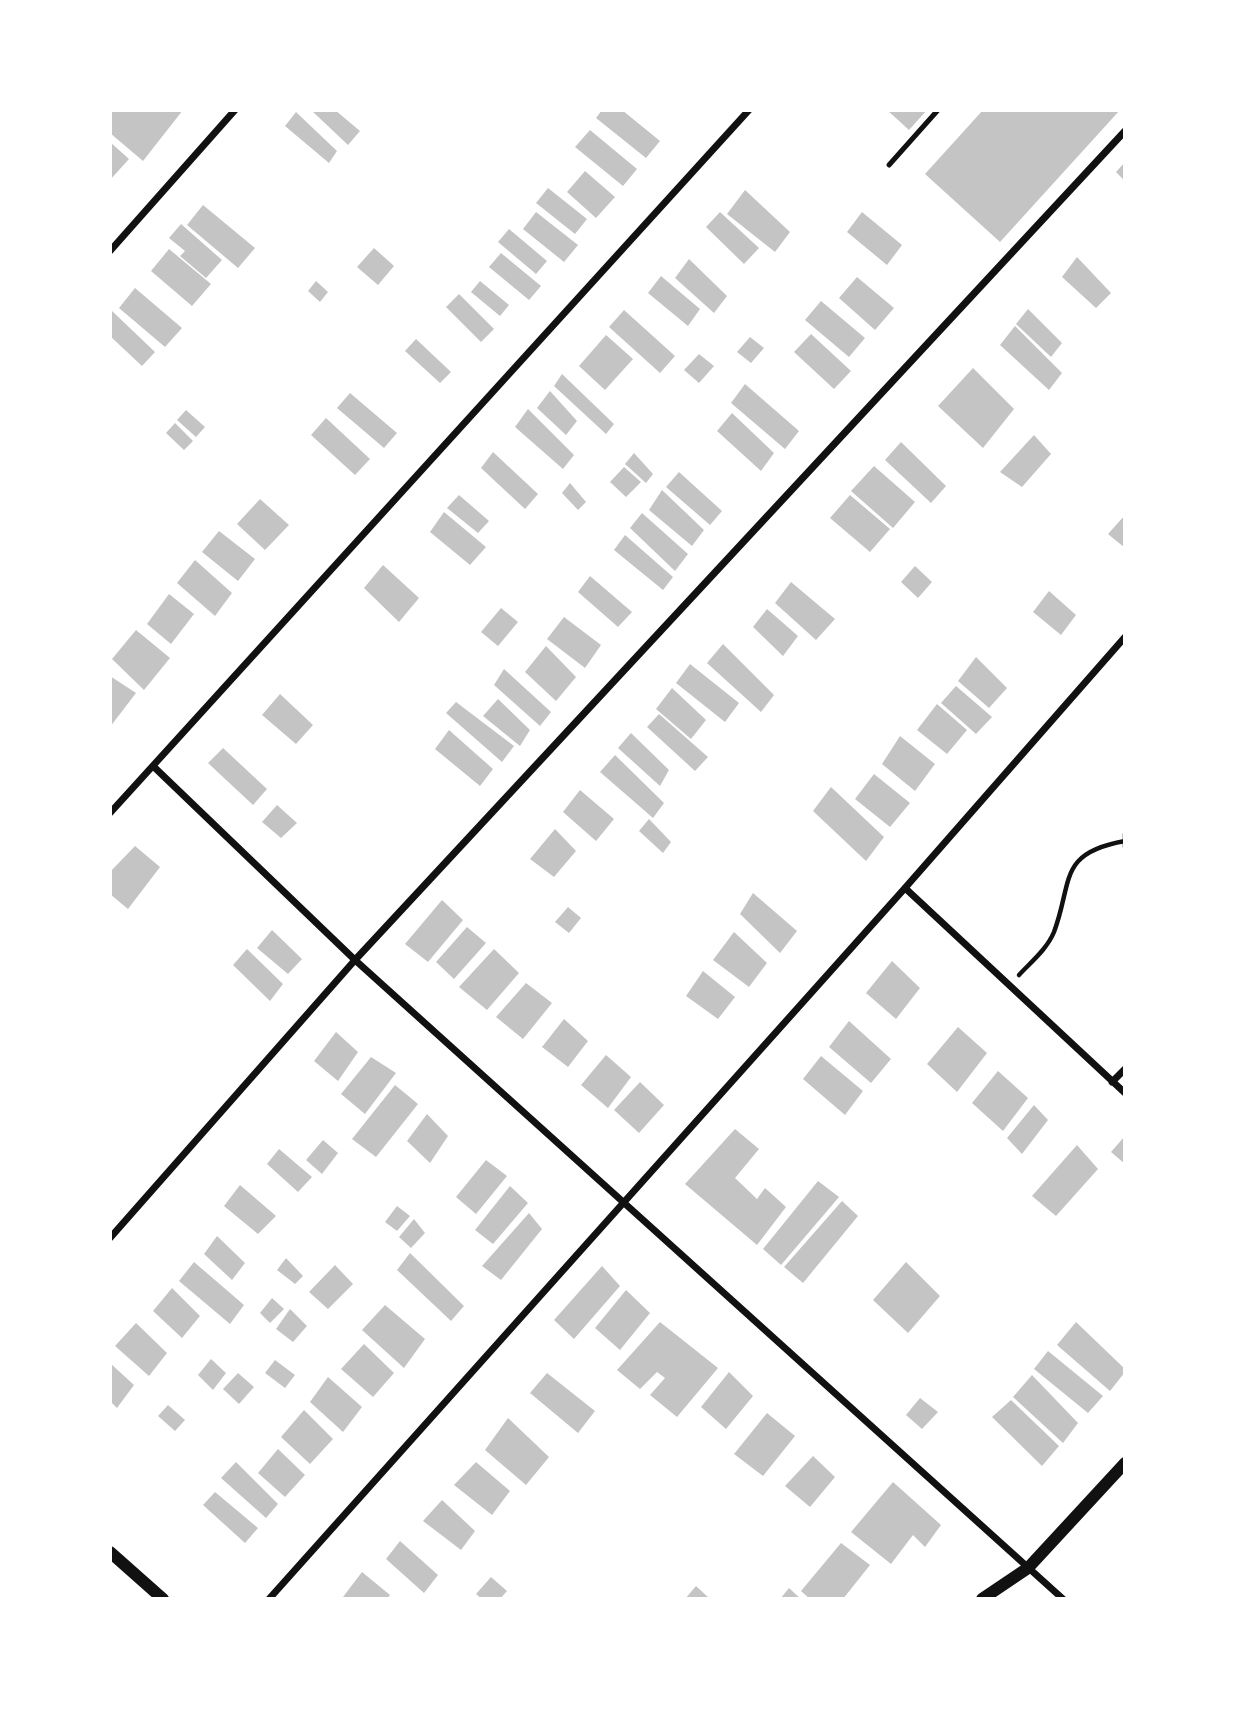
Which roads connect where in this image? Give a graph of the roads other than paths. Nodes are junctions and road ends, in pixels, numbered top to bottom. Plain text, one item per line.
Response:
1 (236, 110) edge
2 (750, 110) edge
3 (938, 110) edge
4 (1125, 131) edge
5 (889, 165) dead end
6 (110, 251) edge
7 (1125, 638) edge
8 (153, 766) junction
9 (110, 813) edge
10 (905, 888) junction
11 (355, 960) junction
12 (1125, 1069) edge
13 (1112, 1082) junction
14 (1125, 1093) edge
15 (622, 1201) junction
16 (110, 1238) edge
17 (1125, 1464) edge
18 (110, 1552) edge
19 (1028, 1568) junction
20 (163, 1599) edge
21 (269, 1599) edge
22 (982, 1599) edge
23 (1063, 1599) edge

1 - 6 street
2 - 8 street
3 - 5 lane
4 - 11 street
7 - 10 street
8 - 9 street
8 - 11 street
10 - 13 street
10 - 15 street
11 - 15 street
11 - 16 street
12 - 13 street
13 - 14 street
15 - 19 street
15 - 21 street
17 - 19 street
18 - 20 street
19 - 22 street
19 - 23 street

